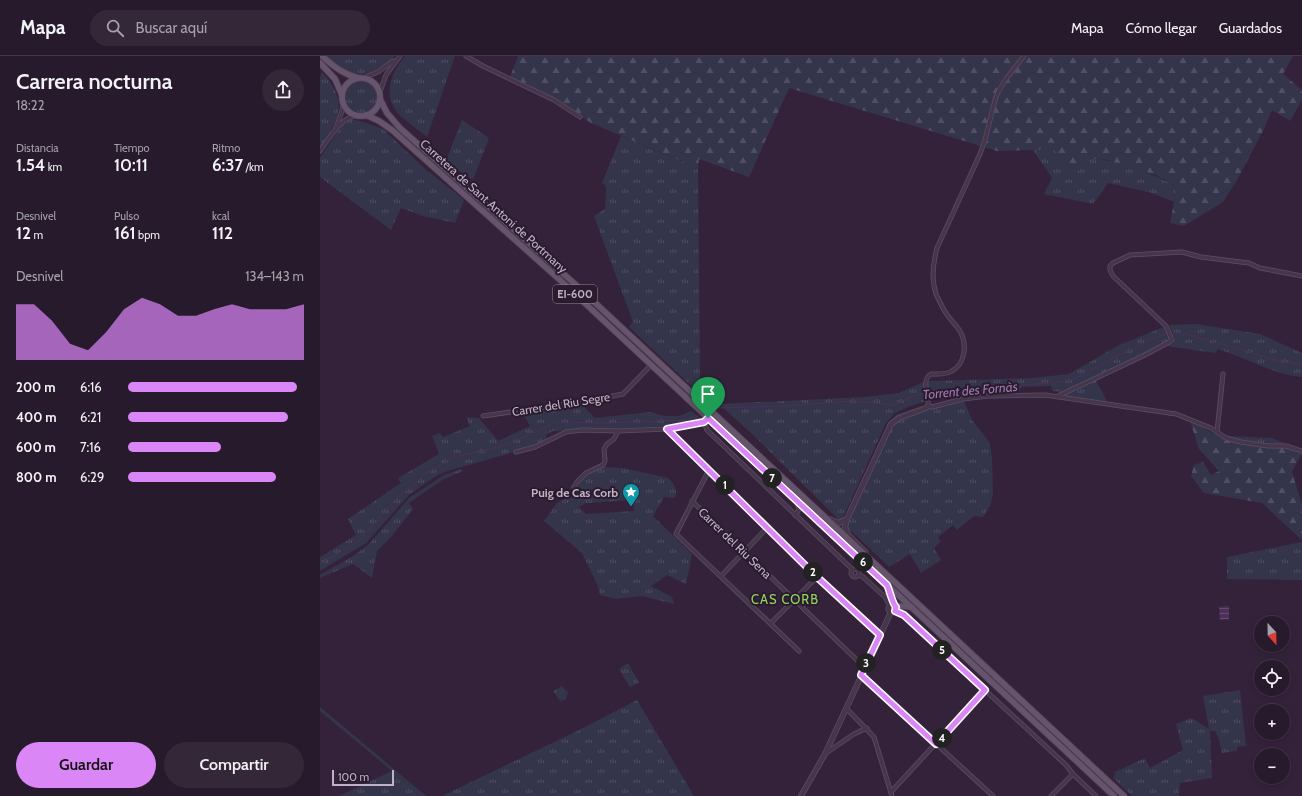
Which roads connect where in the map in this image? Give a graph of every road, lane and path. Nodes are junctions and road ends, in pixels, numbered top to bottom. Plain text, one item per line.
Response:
1 (322, 56) edge
2 (466, 56) edge
3 (1024, 56) edge
4 (399, 57) edge
5 (320, 63) edge
6 (361, 78) junction
7 (380, 92) junction
8 (342, 95) junction
9 (380, 99) junction
10 (343, 102) junction
11 (356, 115) junction
12 (366, 115) junction
13 (580, 118) dead end
14 (334, 131) junction
15 (320, 151) edge
16 (1302, 276) edge
17 (651, 365) junction
18 (1223, 374) dead end
19 (1057, 397) junction
20 (928, 406) junction
21 (483, 416) dead end
22 (706, 420) junction
23 (667, 429) junction
24 (618, 431) junction
25 (1217, 432) junction
26 (516, 452) dead end
27 (1302, 452) edge
28 (709, 470) junction
29 (574, 487) dead end
30 (796, 500) junction
31 (692, 501) junction
32 (795, 515) junction
33 (826, 518) junction
34 (847, 519) junction
35 (767, 528) junction
36 (848, 534) joint
37 (744, 552) junction
38 (871, 560) junction
39 (721, 576) junction
40 (817, 577) junction
41 (887, 585) junction
42 (794, 600) junction
43 (911, 607) junction
44 (893, 608) junction
45 (771, 624) junction
46 (880, 635) junction
47 (799, 651) dead end
48 (864, 667) junction
49 (861, 675) junction
50 (985, 690) junction
51 (846, 708) junction
52 (867, 728) junction
53 (936, 744) junction
54 (825, 754) junction
55 (1069, 761) junction
56 (1073, 774) junction
57 (891, 794) edge
58 (801, 796) edge
59 (993, 796) edge
60 (1051, 796) edge
61 (1096, 796) edge
62 (1114, 796) edge
63 (1124, 796) edge

1 - 6 main road
2 - 13 street
3 - 20 street
4 - 6 street
4 - 7 street
5 - 8 main road
6 - 7 main road
6 - 8 main road
7 - 9 main road, EI-600
8 - 10 main road
9 - 12 main road
9 - 33 main road, Carretera de Sant Antoni de Portmany / EI-600
10 - 11 main road
10 - 14 street
11 - 12 main road, EI-600
11 - 14 street
12 - 17 main road, Carretera de Sant Antoni de Portmany / EI-600
14 - 15 street
16 - 19 street
17 - 21 street, Carrer del Riu Segre
17 - 22 main road, Carretera de Sant Antoni de Portmany / EI-600
18 - 25 street
19 - 20 street
19 - 25 street
20 - 34 street
22 - 23 street
22 - 30 main road, EI-600
22 - 32 street
23 - 24 street
23 - 28 street
24 - 26 street
24 - 29 street
25 - 27 street
28 - 31 street
28 - 35 street
30 - 32 street
30 - 41 main road, EI-600
31 - 37 street, Carrer del Riu Sena
31 - 39 street
32 - 44 street
33 - 34 street
33 - 38 main road, EI-600
34 - 36 street
35 - 37 street
35 - 40 street
36 - 38 street
37 - 39 street
37 - 42 street, Carrer del Riu Sena
38 - 63 main road, EI-600
39 - 45 street
40 - 42 street
40 - 46 street
41 - 43 main road, EI-600
41 - 44 main road
42 - 45 street
42 - 48 street, Carrer del Riu Sena
43 - 44 main road
43 - 55 main road, EI-600
44 - 46 street
44 - 50 street
45 - 47 street
46 - 48 street
48 - 49 street
49 - 51 street
49 - 53 street
50 - 53 street
50 - 55 street
51 - 52 street
51 - 54 street
52 - 54 street
52 - 57 street
53 - 57 street
53 - 59 street
54 - 58 street
55 - 56 street
55 - 62 main road, EI-600
56 - 60 street
56 - 61 street

